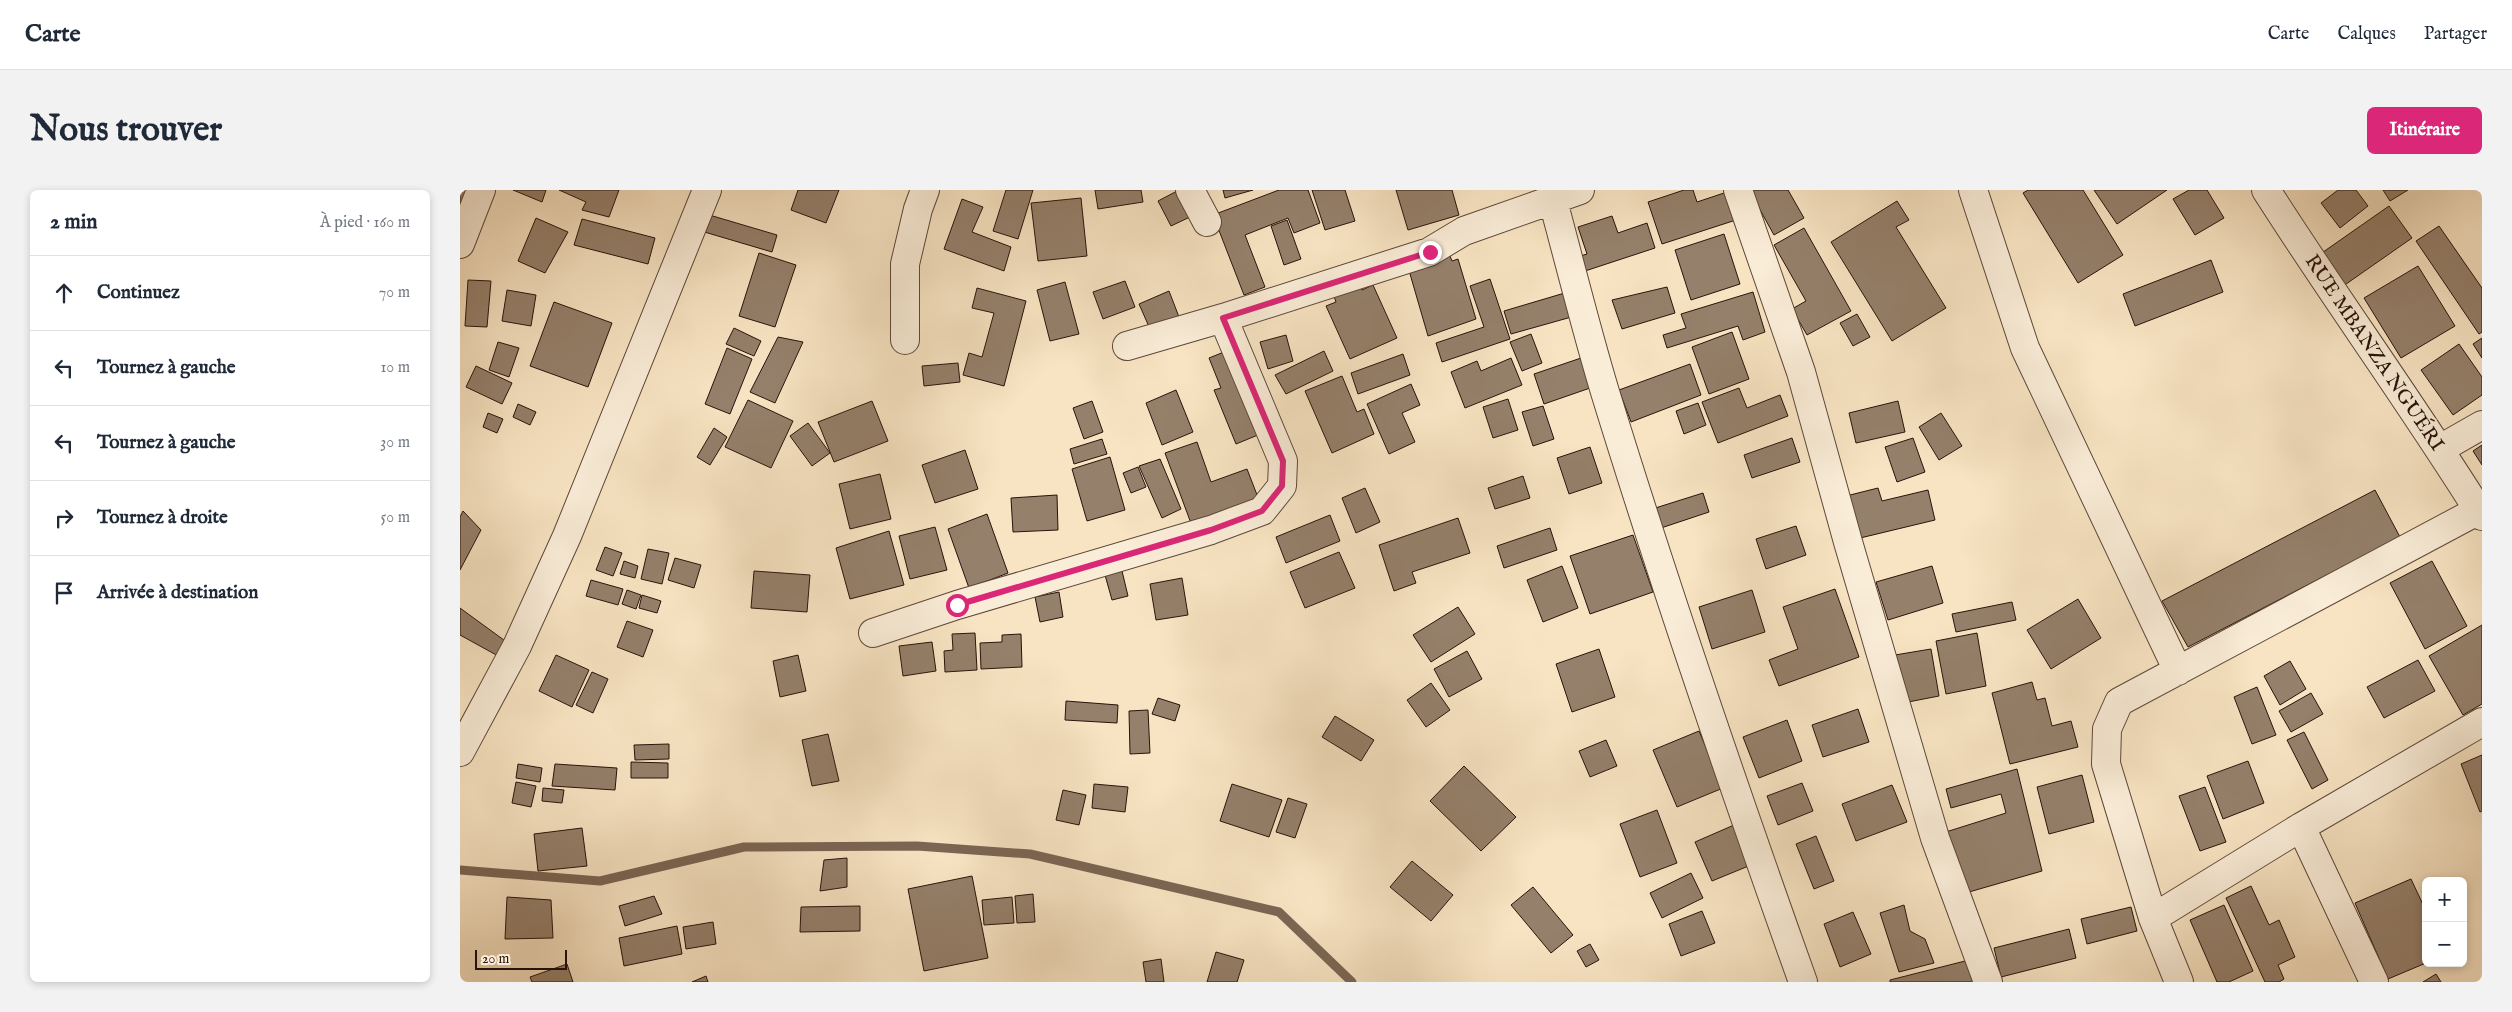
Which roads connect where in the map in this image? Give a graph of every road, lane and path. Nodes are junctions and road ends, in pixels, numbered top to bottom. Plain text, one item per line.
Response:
1 (481, 190) edge
2 (707, 190) edge
3 (925, 190) edge
4 (1190, 190) edge
5 (1580, 190) edge
6 (1738, 190) edge
7 (1973, 190) edge
8 (2266, 190) edge
9 (1554, 201) junction
10 (1207, 222) dead end
11 (460, 244) edge
12 (1223, 318) junction
13 (905, 340) dead end
14 (1127, 346) dead end
15 (2482, 425) edge
16 (2440, 449) junction
17 (2480, 513) edge
18 (873, 632) dead end
19 (2178, 671) junction
20 (2482, 722) edge
21 (460, 752) edge
22 (2301, 827) junction
23 (2153, 918) junction
24 (1802, 982) edge
25 (1988, 982) edge
26 (2179, 982) edge
27 (2374, 982) edge

1 - 11 street
2 - 21 street
3 - 13 street
4 - 10 street
5 - 9 street
6 - 25 street
7 - 19 street
8 - 16 street, RUE MBANZA NGUÉRI
9 - 12 street
9 - 24 street
12 - 14 street
12 - 18 street
15 - 16 street
16 - 17 street, RUE MBANZA NGUÉRI
17 - 19 street
19 - 23 street
20 - 22 street
22 - 23 street
22 - 27 street
23 - 26 street

